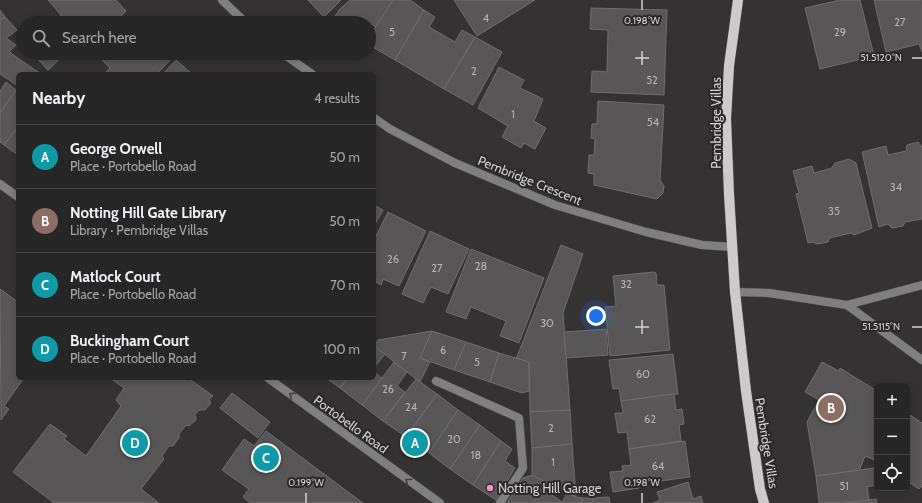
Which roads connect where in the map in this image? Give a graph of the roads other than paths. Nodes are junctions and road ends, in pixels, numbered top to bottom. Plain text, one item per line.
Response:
1 (222, 0) edge
2 (738, 0) edge
3 (239, 16) edge
4 (292, 60) edge
5 (309, 72) edge
6 (376, 119) edge
7 (0, 184) edge
8 (16, 196) edge
9 (733, 247) junction
10 (922, 285) edge
11 (735, 292) junction
12 (847, 304) junction
13 (922, 360) edge
14 (271, 380) edge
15 (436, 381) dead end
16 (440, 503) edge
17 (500, 503) edge
18 (764, 503) edge

1 - 3 street
2 - 9 main road, Pembridge Villas
4 - 5 street
6 - 9 street, Pembridge Crescent
7 - 8 street
9 - 11 main road, Pembridge Villas
10 - 12 street
11 - 12 street
11 - 18 main road, Pembridge Villas
12 - 13 street
16 -> 14 street, Portobello Road
15 - 17 street

